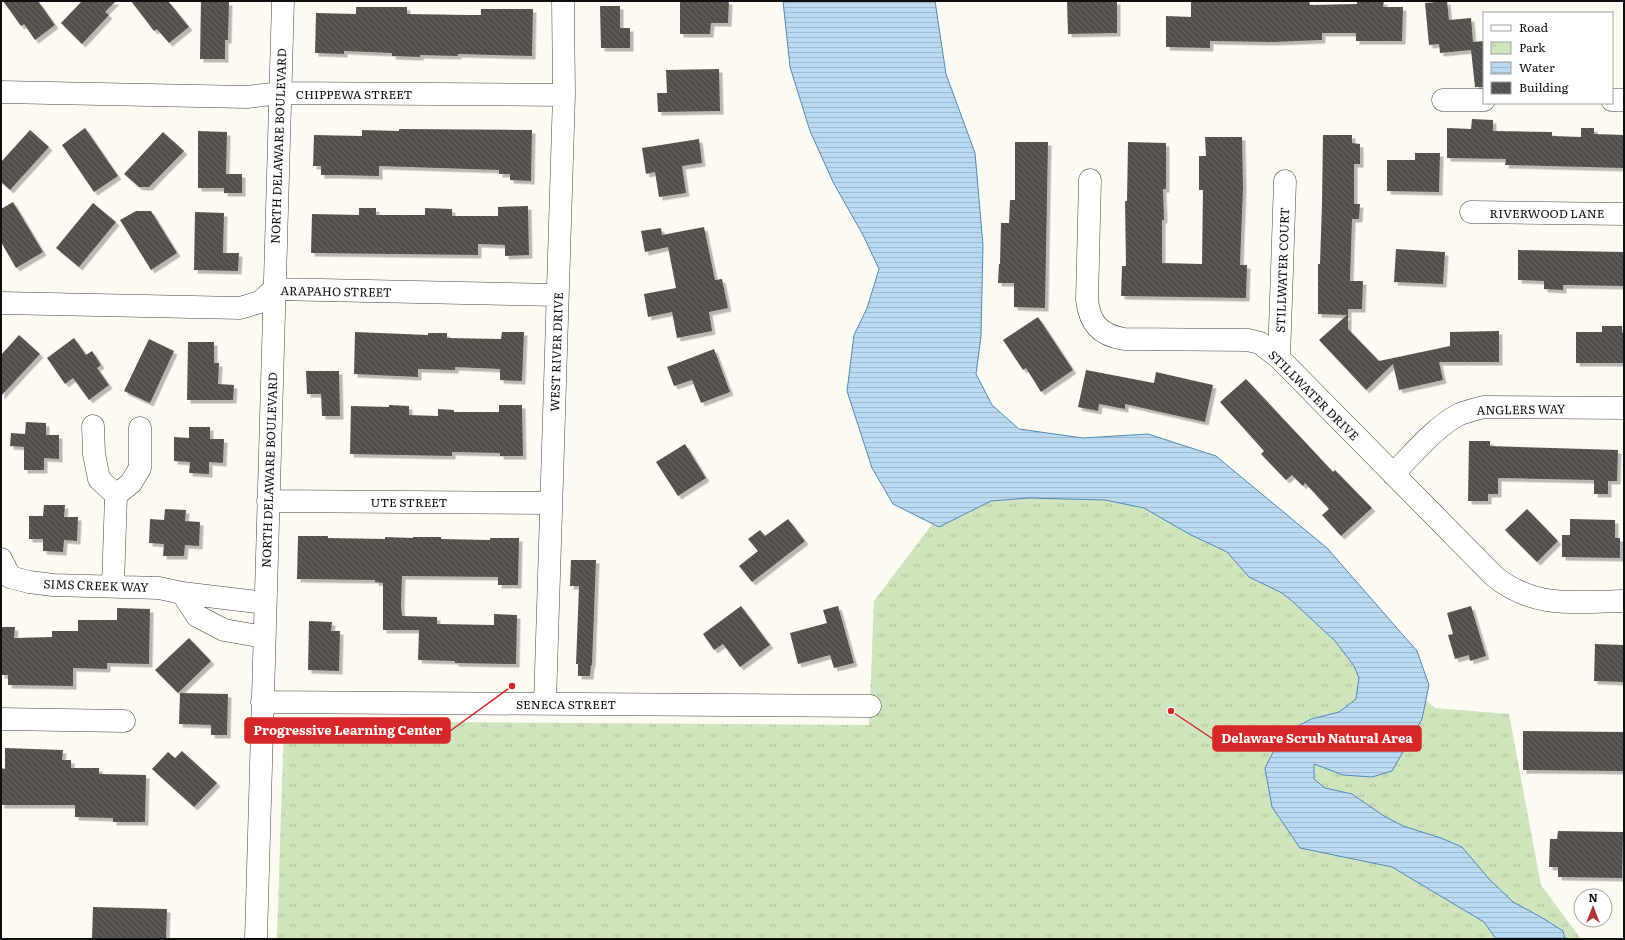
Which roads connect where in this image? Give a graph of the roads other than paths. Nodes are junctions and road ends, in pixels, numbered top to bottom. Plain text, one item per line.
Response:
1 (282, 1) edge
2 (563, 1) edge
3 (1, 92) edge
4 (280, 93) junction
5 (564, 95) junction
6 (1443, 100) dead end
7 (1483, 100) edge
8 (1613, 100) edge
9 (1624, 100) edge
10 (1090, 180) dead end
11 (1285, 181) dead end
12 (1471, 212) dead end
13 (1624, 214) edge
14 (274, 289) junction
15 (557, 295) junction
16 (1, 303) edge
17 (1279, 358) junction
18 (1624, 408) edge
19 (93, 426) dead end
20 (140, 428) dead end
21 (1393, 474) junction
22 (116, 495) junction
23 (268, 501) junction
24 (551, 503) junction
25 (4, 574) edge
26 (113, 586) junction
27 (182, 593) junction
28 (1624, 601) edge
29 (265, 603) junction
30 (264, 637) junction
31 (262, 702) junction
32 (545, 704) junction
33 (870, 706) dead end
34 (1, 719) edge
35 (124, 721) dead end
36 (256, 939) edge

1 - 4 street, NORTH DELAWARE BOULEVARD
2 - 5 street, WEST RIVER DRIVE
3 - 4 street, CHIPPEWA STREET
4 - 5 street, CHIPPEWA STREET
4 - 14 street, NORTH DELAWARE BOULEVARD
5 - 15 street, WEST RIVER DRIVE
6 - 7 street
8 - 9 street
10 - 17 street, STILLWATER DRIVE
11 - 17 street, STILLWATER COURT
12 - 13 street, RIVERWOOD LANE
14 - 15 street, ARAPAHO STREET
14 - 16 street, ARAPAHO STREET
14 - 23 street, NORTH DELAWARE BOULEVARD
15 - 24 street, WEST RIVER DRIVE
17 - 21 street, STILLWATER DRIVE
18 - 21 street, ANGLERS WAY
19 - 22 street
20 - 22 street
21 - 28 street, STILLWATER DRIVE
22 - 26 street
23 - 24 street, UTE STREET
23 - 29 street, NORTH DELAWARE BOULEVARD
24 - 32 street, WEST RIVER DRIVE
25 - 26 street, SIMS CREEK WAY
26 - 27 street, SIMS CREEK WAY
27 - 29 street, SIMS CREEK WAY
27 - 30 street
29 - 30 street, NORTH DELAWARE BOULEVARD
30 - 31 street, NORTH DELAWARE BOULEVARD
31 - 32 street, SENECA STREET
31 - 36 street, NORTH DELAWARE BOULEVARD
32 - 33 street, SENECA STREET
34 - 35 street

